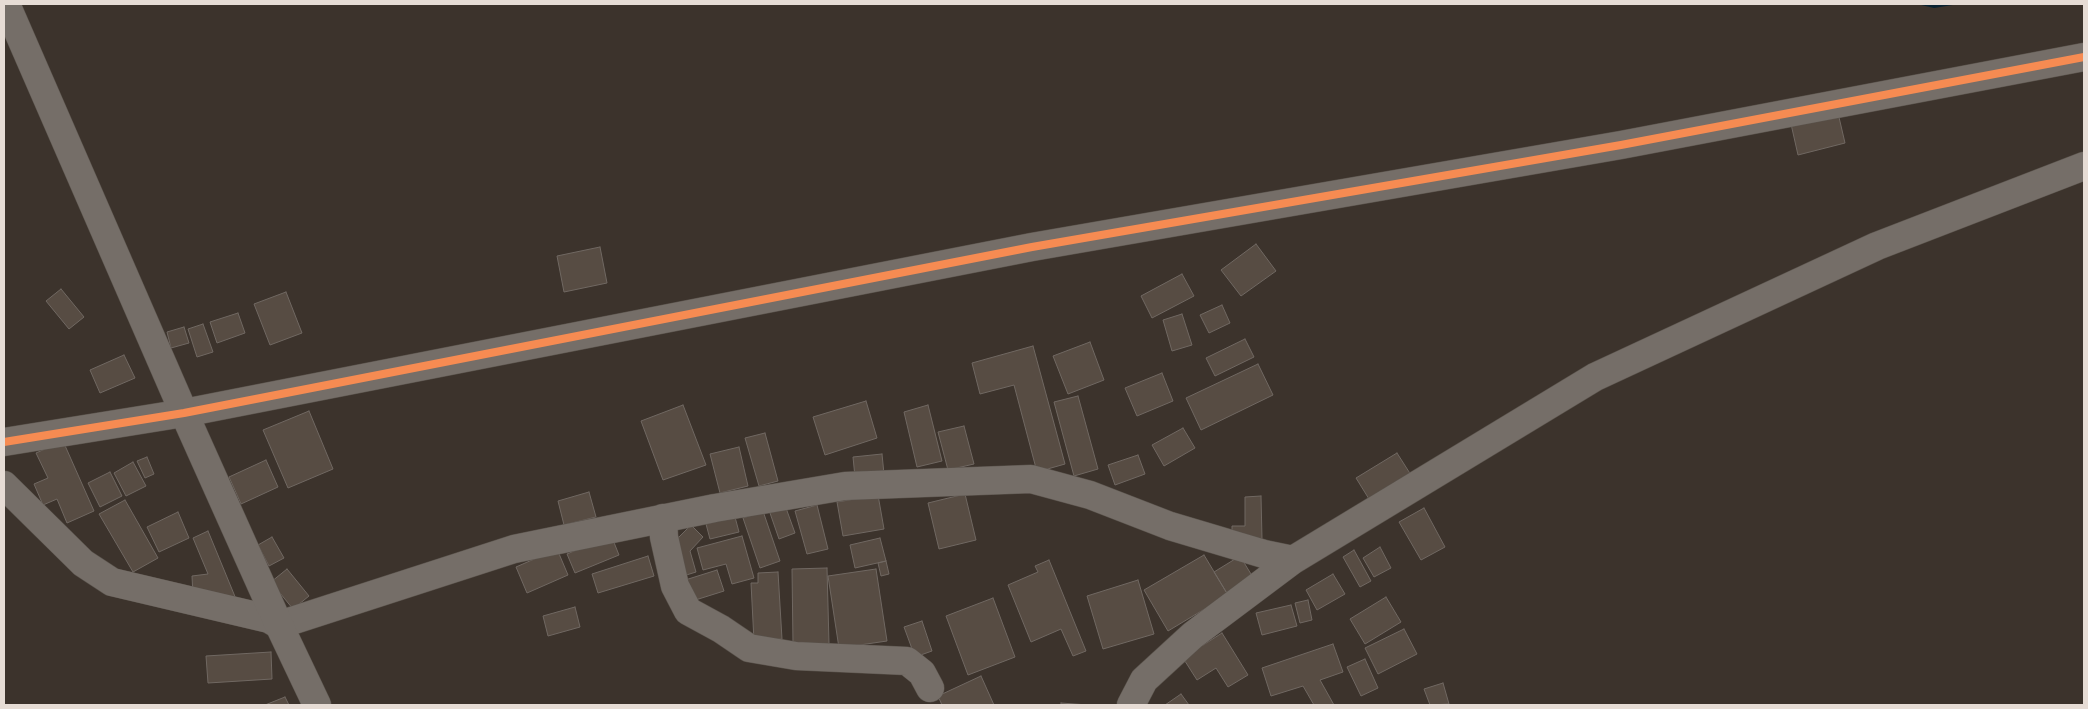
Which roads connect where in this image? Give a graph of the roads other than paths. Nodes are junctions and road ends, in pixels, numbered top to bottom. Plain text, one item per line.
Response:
1 (6, 4) edge
2 (2084, 57) edge
3 (2084, 166) edge
4 (184, 413) junction
5 (4, 442) edge
6 (4, 485) edge
7 (663, 518) junction
8 (1293, 560) junction
9 (279, 625) junction
10 (930, 688) dead end
11 (317, 705) edge
12 (1131, 705) edge

1 - 4 street
2 - 4 street
3 - 8 street
4 - 5 street
4 - 9 street
6 - 9 street
7 - 8 street
7 - 9 street
7 - 10 street
8 - 12 street
9 - 11 street

